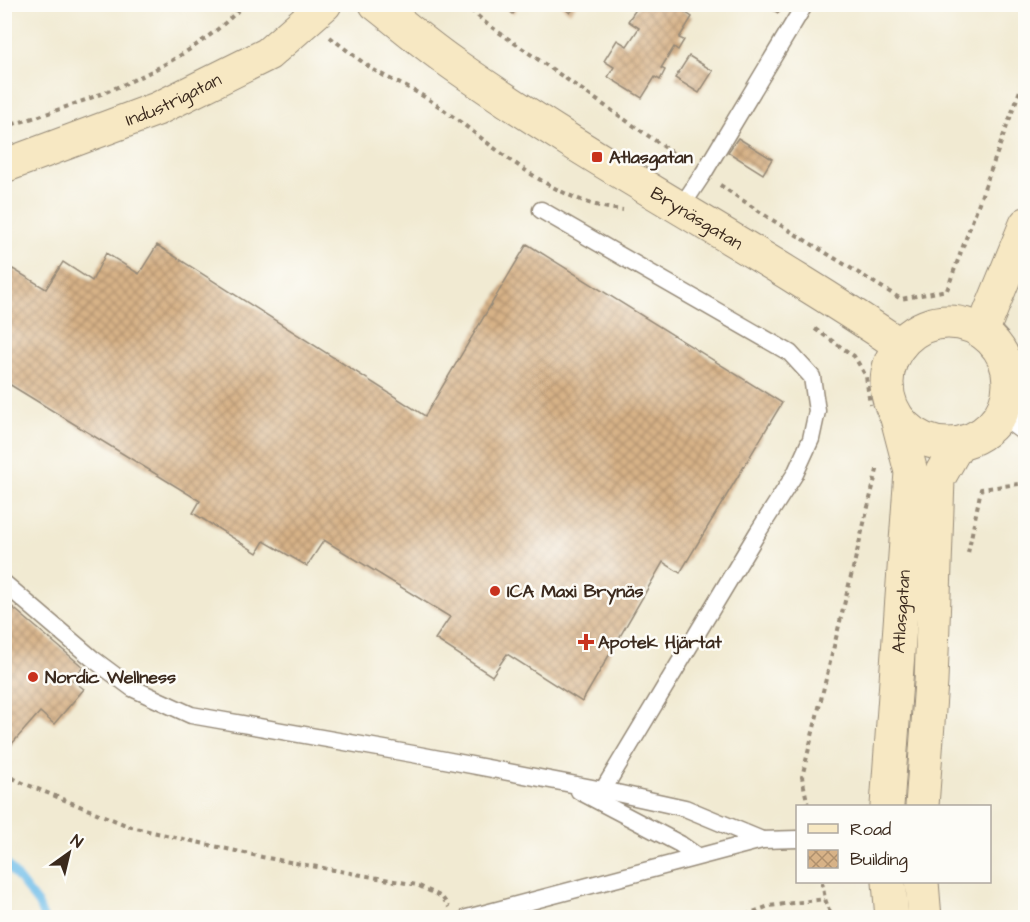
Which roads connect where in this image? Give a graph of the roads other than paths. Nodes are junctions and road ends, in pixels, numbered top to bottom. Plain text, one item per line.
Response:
1 (376, 4) edge
2 (805, 4) edge
3 (317, 12) edge
4 (4, 166) edge
5 (681, 207) junction
6 (541, 210) dead end
7 (1026, 224) edge
8 (982, 333) junction
9 (900, 345) junction
10 (884, 414) junction
11 (1015, 416) edge
12 (958, 444) junction
13 (4, 583) edge
14 (565, 783) junction
15 (603, 789) junction
16 (887, 805) edge
17 (922, 805) edge
18 (796, 839) edge
19 (762, 840) junction
20 (697, 856) junction
21 (888, 883) edge
22 (922, 883) edge
23 (467, 918) edge
24 (892, 918) edge
25 (925, 918) edge

1 - 5 street, Brynäsgatan
2 - 5 lane
3 - 4 street, Industrigatan
5 - 9 street, Brynäsgatan
6 - 15 lane
7 - 8 street
8 - 9 street
8 - 11 street
9 - 10 street
10 - 12 street
10 - 16 street, Atlasgatan
11 - 12 street
12 - 17 street, Atlasgatan
13 - 14 lane
14 - 15 lane
14 - 20 lane
15 - 19 lane
18 - 19 lane
19 - 20 lane
20 - 23 lane
21 - 24 street
22 - 25 street

